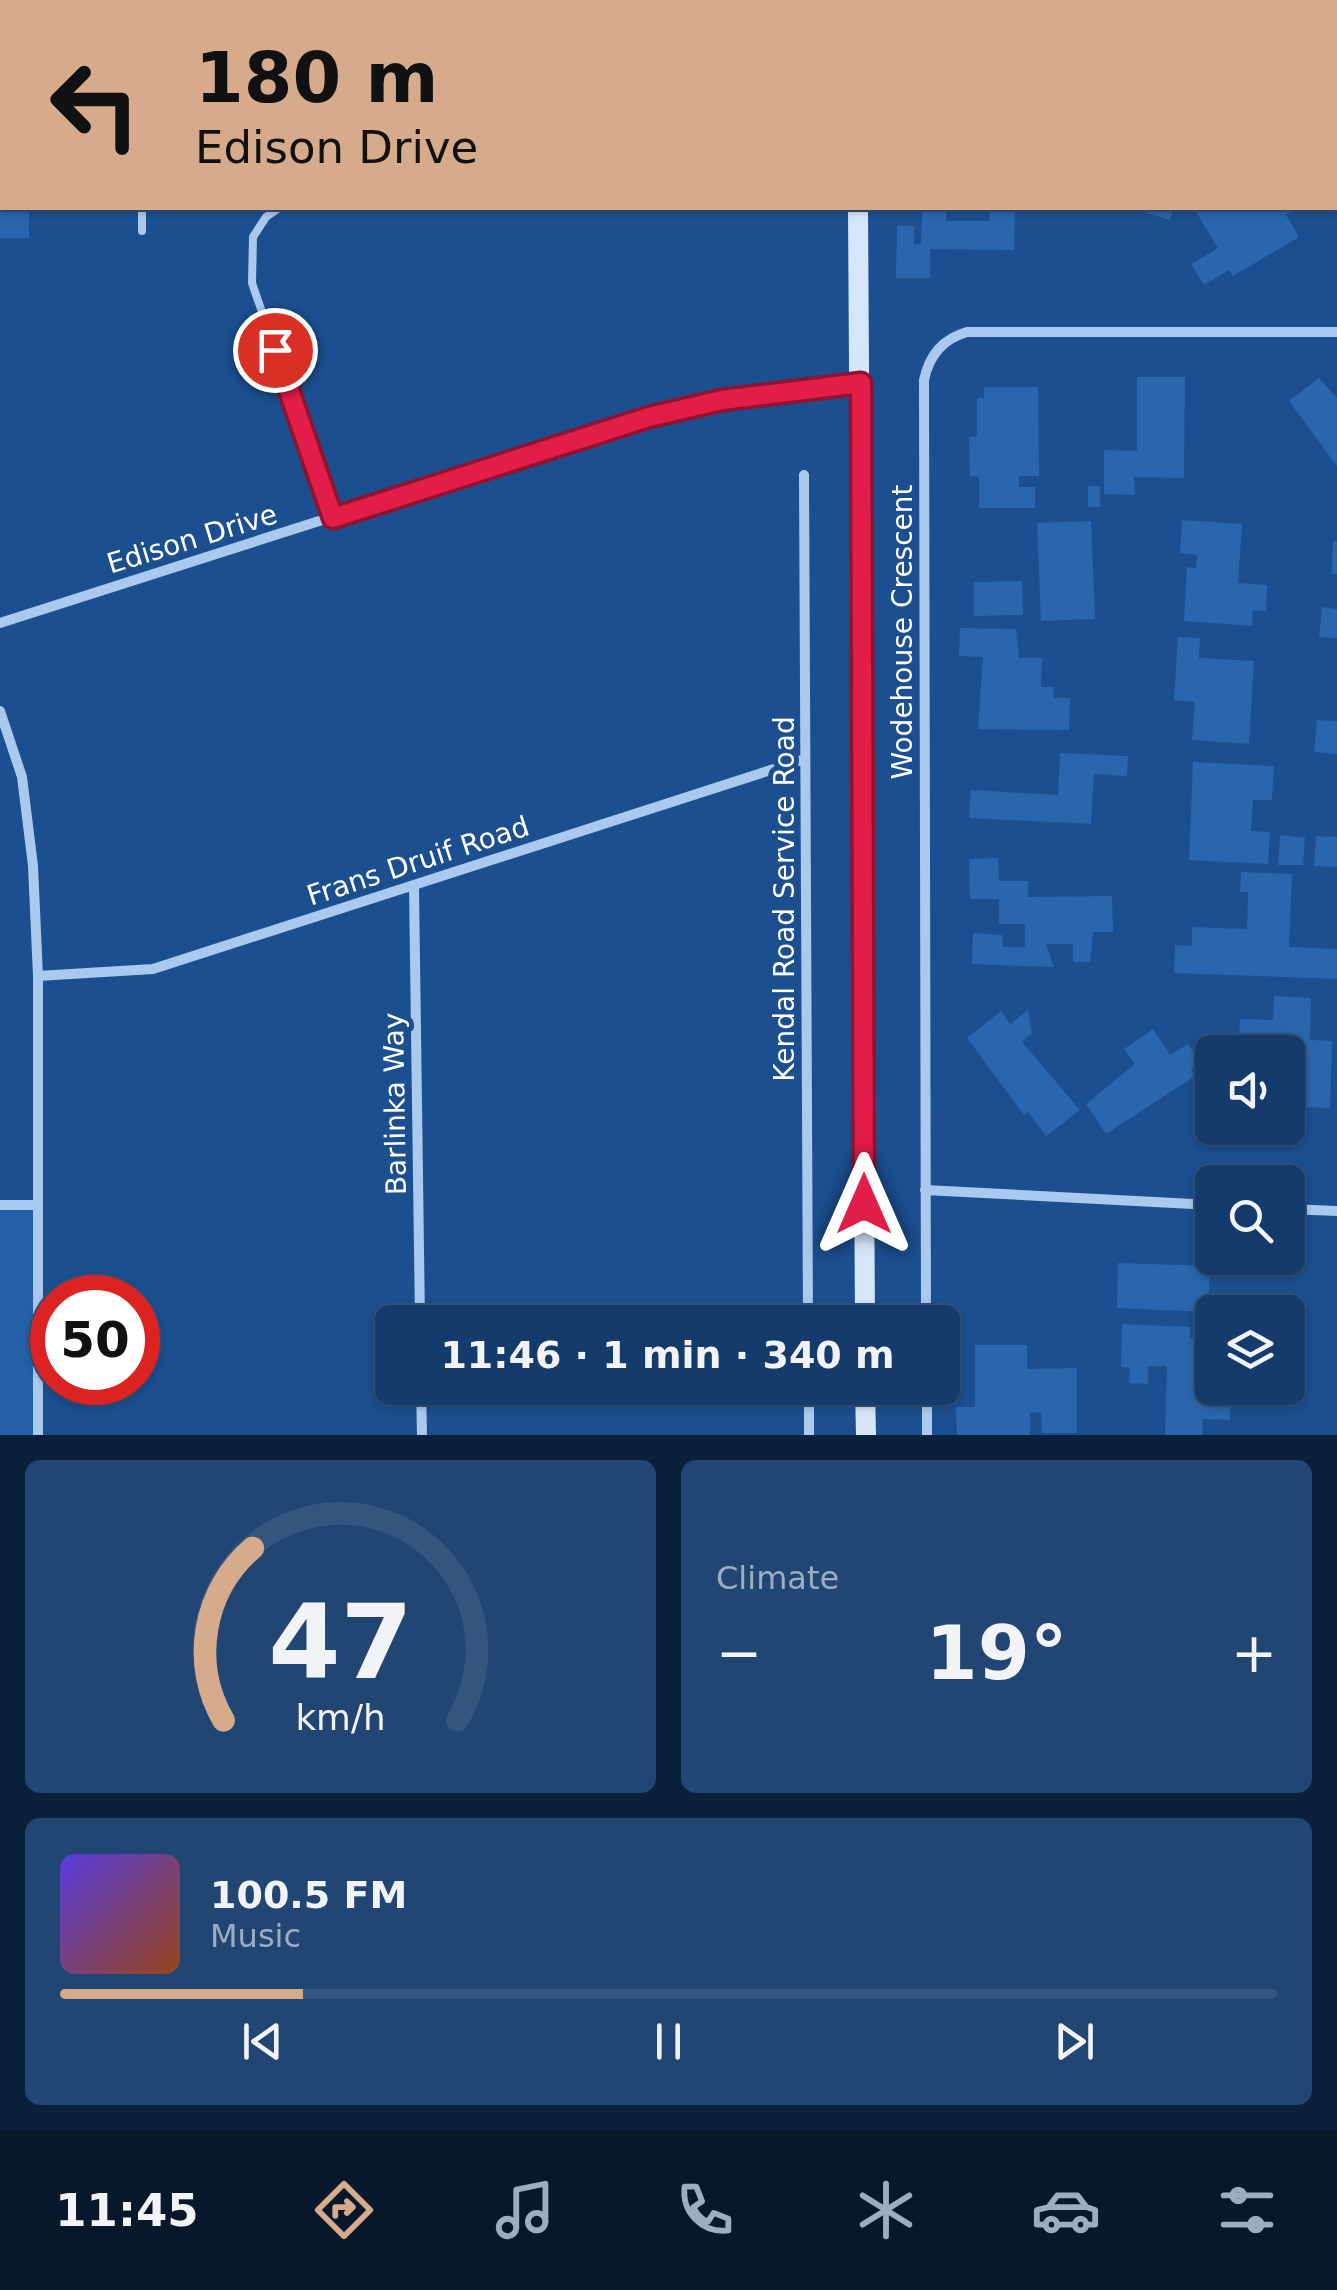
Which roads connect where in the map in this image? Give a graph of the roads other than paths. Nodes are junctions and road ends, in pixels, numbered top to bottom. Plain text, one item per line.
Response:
1 (142, 210) edge
2 (276, 210) edge
3 (858, 210) edge
4 (142, 231) dead end
5 (1336, 328) edge
6 (861, 383) junction
7 (804, 475) dead end
8 (333, 518) junction
9 (0, 623) edge
10 (0, 711) edge
11 (806, 759) junction
12 (414, 886) junction
13 (38, 976) junction
14 (925, 1190) junction
15 (1195, 1204) edge
16 (0, 1205) edge
17 (37, 1205) junction
18 (1305, 1210) edge
19 (1337, 1212) edge
20 (420, 1305) edge
21 (808, 1305) edge
22 (865, 1305) edge
23 (926, 1305) edge
24 (421, 1405) edge
25 (809, 1405) edge
26 (865, 1405) edge
27 (927, 1405) edge
28 (38, 1435) edge
29 (422, 1435) edge
30 (809, 1435) edge
31 (866, 1435) edge
32 (927, 1435) edge

1 - 4 lane
2 - 8 lane
3 - 6 main road
5 - 14 street, Wodehouse Crescent
6 - 8 street, Edison Drive
6 - 22 main road
7 - 11 street, Kendal Road Service Road
8 - 9 street, Edison Drive
10 - 13 street
11 - 12 street, Frans Druif Road
11 - 21 street, Kendal Road Service Road
12 - 13 street, Frans Druif Road
12 - 20 street, Barlinka Way
13 - 17 street
14 - 15 street
14 - 23 street, Wodehouse Crescent
16 - 17 street
17 - 28 street
18 - 19 street
24 - 29 street
25 - 30 street
26 - 31 main road
27 - 32 street

